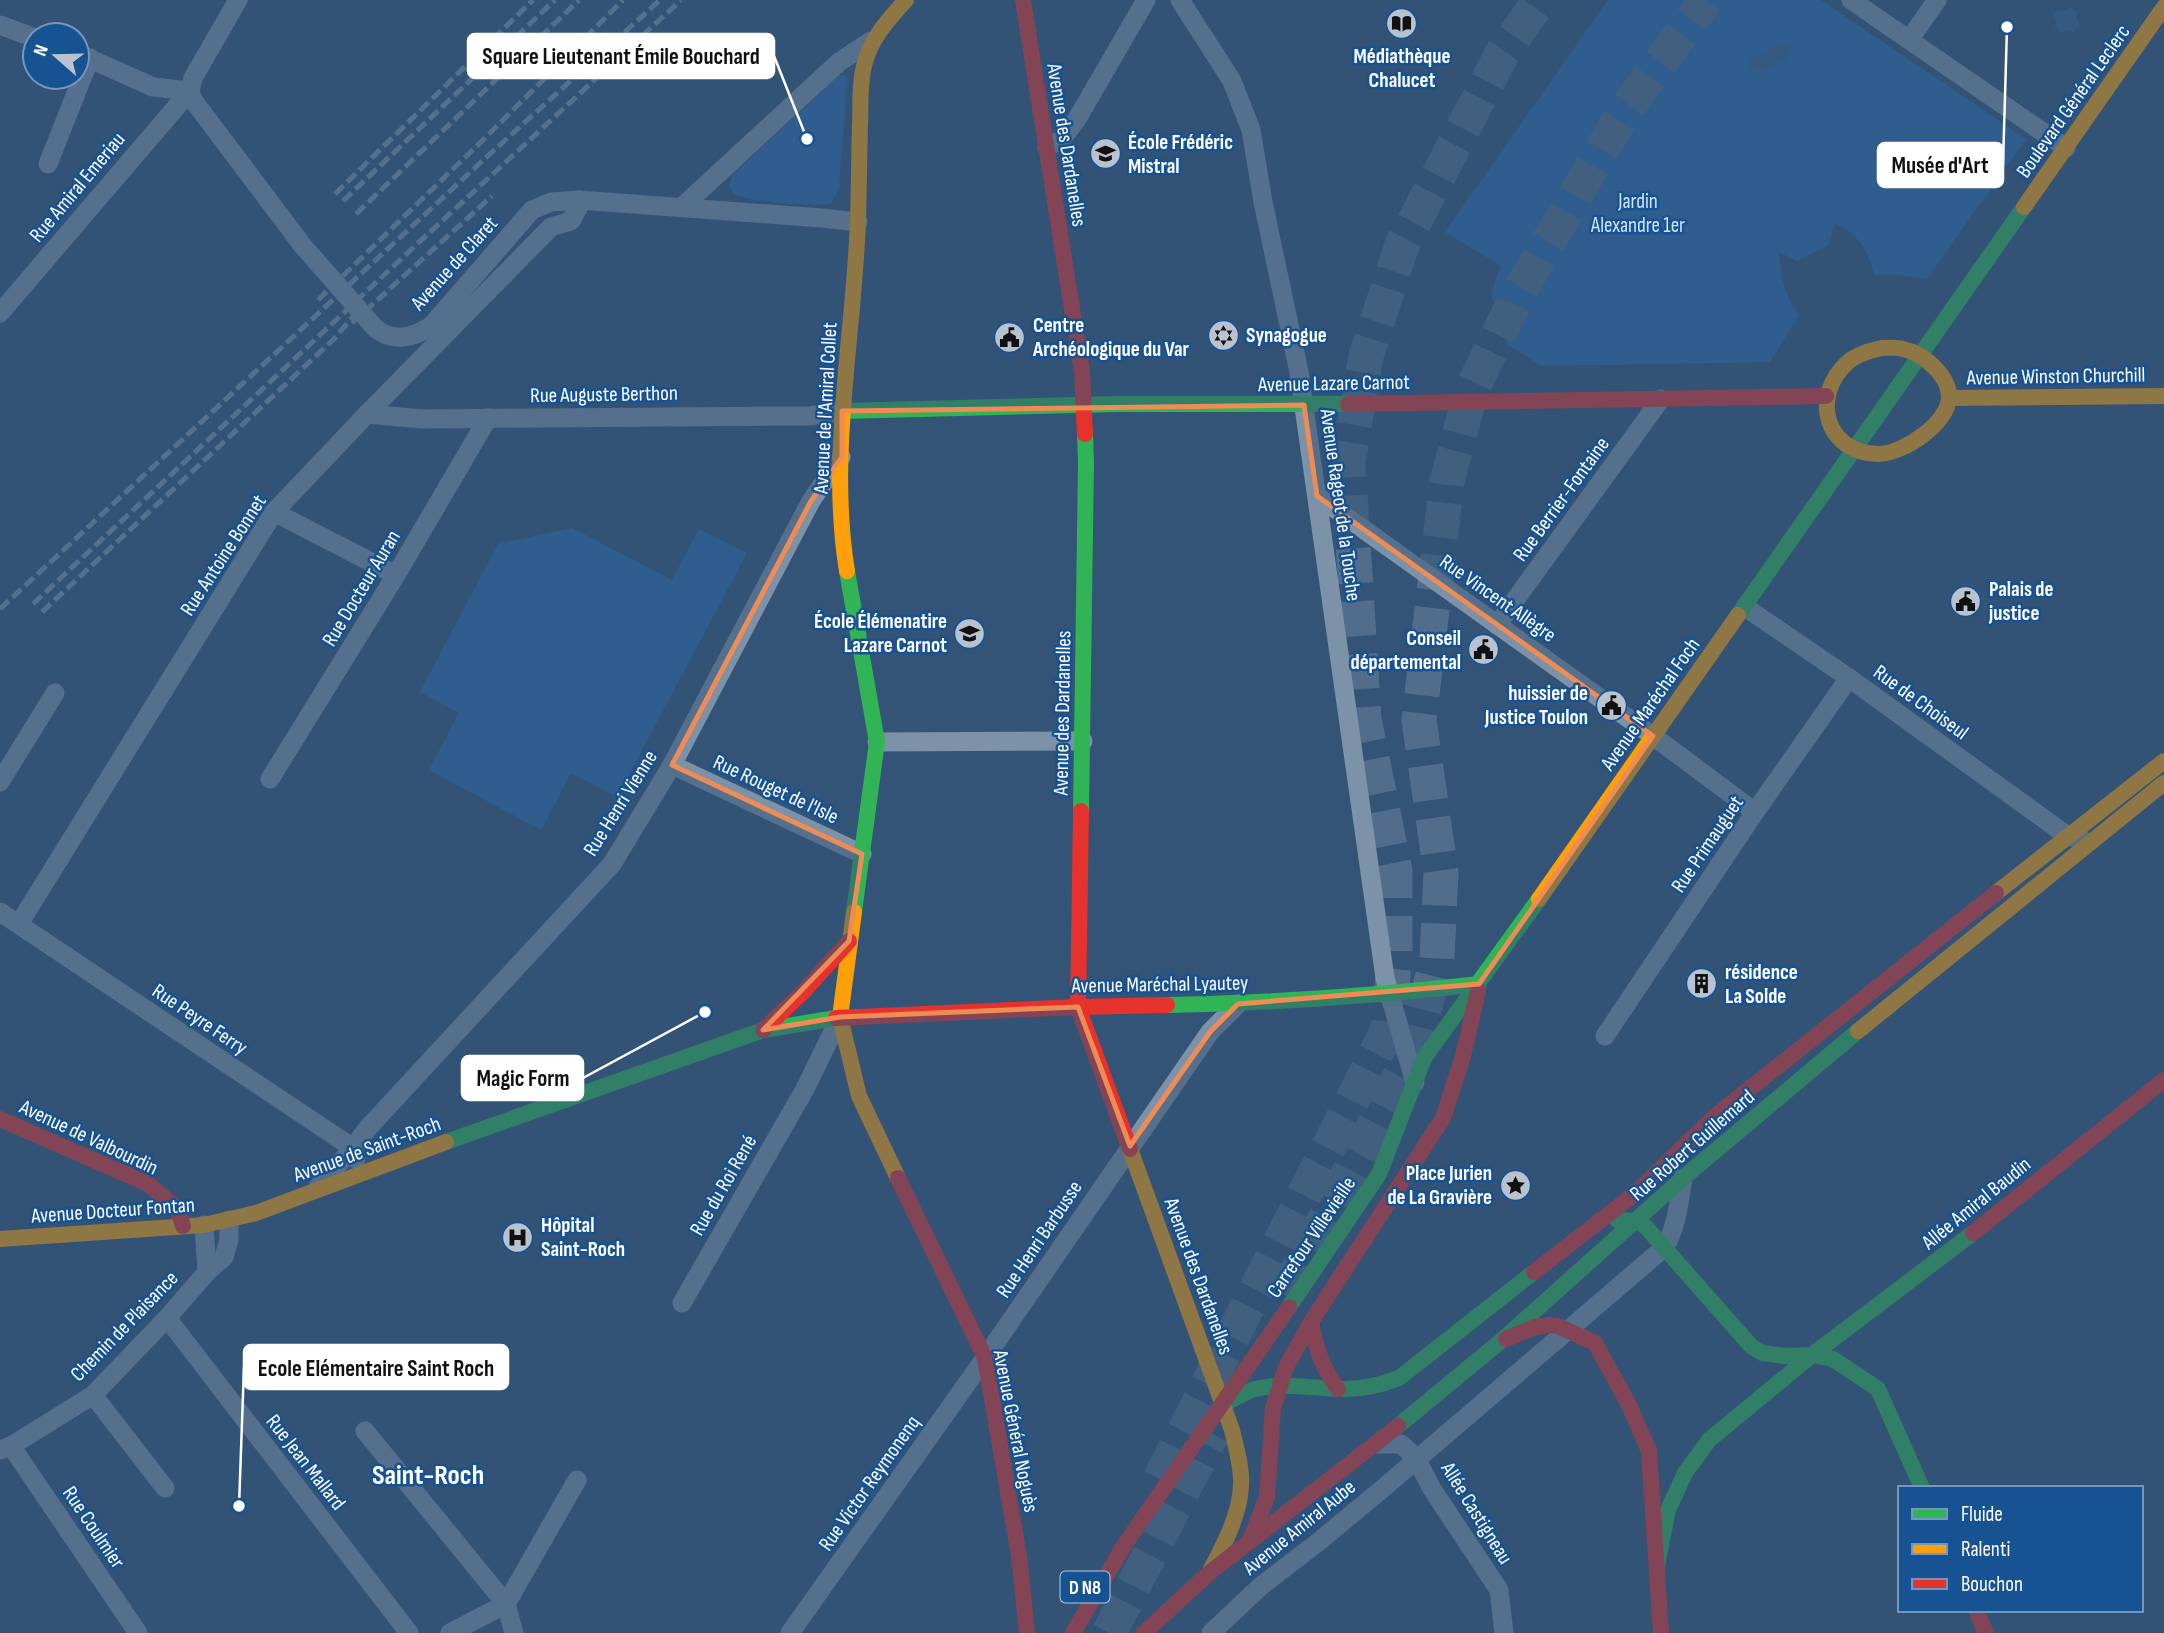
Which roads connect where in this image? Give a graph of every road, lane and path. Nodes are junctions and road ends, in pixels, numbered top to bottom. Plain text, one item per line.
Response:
1 (238, 0) edge
2 (906, 0) edge
3 (1023, 0) edge
4 (1146, 0) edge
5 (1180, 0) edge
6 (1852, 0) edge
7 (1937, 0) edge
8 (2164, 7) edge
9 (0, 25) edge
10 (21, 33) edge
11 (1909, 40) junction
12 (871, 41) junction
13 (91, 59) edge
14 (72, 91) edge
15 (190, 91) junction
16 (1047, 147) junction
17 (2066, 148) junction
18 (48, 164) dead end
19 (579, 200) junction
20 (682, 207) junction
21 (858, 222) junction
22 (0, 313) edge
23 (1920, 356) junction
24 (1826, 396) junction
25 (2164, 396) edge
26 (1949, 398) junction
27 (1661, 399) junction
28 (1084, 405) junction
29 (1304, 405) junction
30 (842, 411) junction
31 (367, 414) junction
32 (488, 418) junction
33 (1855, 449) junction
34 (842, 457) junction
35 (1317, 496) junction
36 (274, 512) junction
37 (396, 575) junction
38 (1745, 607) junction
39 (1497, 625) junction
40 (1849, 678) junction
41 (55, 693) dead end
42 (1653, 736) junction
43 (1083, 741) junction
44 (877, 742) junction
45 (2164, 761) edge
46 (672, 765) junction
47 (270, 779) dead end
48 (0, 782) edge
49 (2164, 783) edge
50 (1755, 812) junction
51 (2099, 836) junction
52 (2069, 837) junction
53 (862, 854) junction
54 (2066, 862) junction
55 (0, 912) edge
56 (19, 925) junction
57 (849, 941) junction
58 (1479, 984) junction
59 (1389, 994) junction
60 (1238, 1004) junction
61 (1078, 1007) junction
62 (840, 1017) junction
63 (763, 1030) junction
64 (1605, 1036) dead end
65 (2164, 1080) edge
66 (1415, 1083) junction
67 (0, 1119) edge
68 (0, 1129) edge
69 (0, 1138) edge
70 (1130, 1146) junction
71 (353, 1148) junction
72 (360, 1173) junction
73 (1683, 1178) junction
74 (316, 1189) junction
75 (1602, 1219) junction
76 (229, 1220) junction
77 (1637, 1221) junction
78 (204, 1225) junction
79 (183, 1226) junction
80 (0, 1239) edge
81 (1665, 1247) junction
82 (206, 1272) junction
83 (682, 1303) dead end
84 (167, 1318) junction
85 (1311, 1322) junction
86 (1568, 1330) junction
87 (1501, 1340) junction
88 (1812, 1355) junction
89 (985, 1359) junction
90 (1279, 1386) junction
91 (1338, 1389) junction
92 (93, 1395) junction
93 (1223, 1405) junction
94 (365, 1431) dead end
95 (1377, 1444) junction
96 (5, 1448) edge
97 (1416, 1458) junction
98 (577, 1480) dead end
99 (1921, 1486) edge
100 (165, 1488) dead end
101 (1250, 1542) junction
102 (1123, 1547) junction
103 (1657, 1566) junction
104 (1209, 1573) junction
105 (506, 1604) junction
106 (1977, 1612) edge
107 (1066, 1614) dead end
108 (138, 1633) edge
109 (409, 1633) edge
110 (450, 1633) edge
111 (514, 1633) edge
112 (790, 1633) edge
113 (1027, 1633) edge
114 (1073, 1633) edge
115 (1144, 1633) edge
116 (1211, 1633) edge
117 (1504, 1633) edge
118 (1661, 1633) edge
119 (1986, 1633) edge

1 - 15 street, Rue Amiral Emeriau
2 - 12 main road
3 - 16 main road, Avenue des Dardanelles
4 - 16 street
5 - 29 street, Avenue Rageot de la Touche
6 - 11 street
7 - 11 street
8 - 17 main road, Boulevard Général Leclerc
9 - 10 street
11 - 17 street
12 - 20 street
12 - 21 main road, Avenue de l'Amiral Collet
13 - 15 street
14 - 18 street
15 - 19 street, Avenue de Claret, bridge
15 - 22 street, Rue Amiral Emeriau
16 - 28 main road, Avenue des Dardanelles
17 - 23 main road, Boulevard Général Leclerc
19 - 20 street, Avenue de Claret
19 - 31 street, Rue Antoine Bonnet
20 - 21 street, Avenue de Claret
21 - 30 main road, Avenue de l'Amiral Collet
23 - 24 main road
23 - 26 main road
23 - 33 main road, Boulevard Général Leclerc
24 - 27 main road, Avenue Lazare Carnot
24 - 33 main road
25 - 26 main road, Avenue Winston Churchill
26 - 33 main road
27 - 29 main road, Avenue Lazare Carnot
27 - 39 street, Rue Berrier-Fontaine
28 - 29 main road, Avenue Lazare Carnot
28 - 30 main road, Avenue Lazare Carnot
28 - 43 main road, Avenue des Dardanelles
29 - 35 street, Avenue Rageot de la Touche
30 - 32 street, Rue Auguste Berthon
30 - 34 main road, Avenue de l'Amiral Collet
31 - 32 street, Rue Auguste Berthon
31 - 36 street, Rue Antoine Bonnet
32 - 37 street, Rue Docteur Auran
33 - 38 main road, Avenue Maréchal Foch
34 - 44 main road, Avenue de l'Amiral Collet
34 - 46 street, Rue Henri Vienne
35 - 39 street, Rue Vincent Allègre
35 - 59 street, Avenue Rageot de la Touche
36 - 37 street
36 - 56 street, Rue Antoine Bonnet
37 - 47 street, Rue Docteur Auran
38 - 40 street, Rue de Choiseul
38 - 42 main road, Avenue Maréchal Foch
39 - 42 street, Rue Vincent Allègre
40 - 50 street, Rue Primauguet
40 - 52 street, Rue de Choiseul
41 - 48 street
42 - 50 street, Rue Vincent Allègre
42 - 58 main road, Avenue Maréchal Foch
43 - 44 street
43 - 61 main road, Avenue des Dardanelles
44 - 53 main road, Avenue de l'Amiral Collet
45 - 52 main road, Rue Robert Guillemard
46 - 53 street, Rue Rouget de l'Isle
46 - 71 street, Rue Henri Vienne
49 - 51 main road, Rue Robert Guillemard
50 - 64 street, Rue Primauguet
51 - 52 street
51 - 54 main road, Rue Robert Guillemard
52 - 54 street
52 - 75 main road, Rue Robert Guillemard
53 - 57 main road, Avenue de l'Amiral Collet
54 - 73 main road, Rue Robert Guillemard
55 - 56 street, Rue Peyre Ferry
56 - 71 street, Rue Peyre Ferry
57 - 62 main road, Avenue de l'Amiral Collet
57 - 63 main road
58 - 59 main road, Avenue Maréchal Lyautey
58 - 66 main road, Avenue Maréchal Foch
58 - 85 main road
59 - 60 main road, Avenue Maréchal Lyautey
59 - 66 street, Avenue Rageot de la Touche
60 - 61 main road, Avenue Maréchal Lyautey
60 - 70 street, Rue Henri Barbusse
61 - 62 main road, Avenue Maréchal Lyautey
61 - 70 main road, Avenue des Dardanelles
62 - 63 main road, Avenue de Saint-Roch
62 - 83 street, Rue du Roi René
62 - 89 main road, Avenue Général Noguès
63 - 72 main road, Avenue de Saint-Roch
65 - 88 main road, Allée Amiral Baudin
66 - 93 main road, Carrefour Villevieille
67 - 79 main road, Avenue de Valbourdin
68 - 69 street
70 - 89 street, Rue Henri Barbusse
70 - 93 main road, Avenue des Dardanelles
71 - 72 street
71 - 74 street, Rue Henri Vienne
72 - 74 main road, Avenue de Saint-Roch
73 - 77 main road, Rue Robert Guillemard
73 - 81 street
74 - 76 main road, Avenue de Saint-Roch
75 - 77 main road
75 - 91 main road, Rue Robert Guillemard
76 - 78 main road, Avenue Docteur Fontan
76 - 82 street, Chemin de Plaisance
77 - 81 main road
77 - 87 main road, Rue Robert Guillemard
78 - 79 main road, Avenue Docteur Fontan
78 - 82 street, Chemin de Plaisance
79 - 80 main road, Avenue Docteur Fontan
81 - 86 street
81 - 88 main road
82 - 84 street, Chemin de Plaisance
84 - 92 street, Chemin de Plaisance
84 - 109 street, Rue Jean Mallard
85 - 90 main road
85 - 91 main road
86 - 87 main road
86 - 97 street, Allée Castigneau
86 - 103 main road
87 - 95 main road, Rue Robert Guillemard
88 - 99 main road
88 - 103 main road, Allée Amiral Baudin
89 - 112 street, Rue Victor Reymonenq
89 - 113 main road, Avenue Général Noguès
90 - 91 main road, Rue Robert Guillemard
90 - 93 main road
90 - 101 main road
92 - 96 street, Chemin de Plaisance
92 - 100 street
93 - 102 main road, Carrefour Villevieille
93 - 104 main road
94 - 105 street
95 - 97 street, Allée Castigneau
95 - 101 main road, Rue Robert Guillemard
96 - 108 street, Rue Coulmier
97 - 116 street, Avenue Amiral Aube
97 - 117 street, Allée Castigneau
98 - 105 street
101 - 104 main road, Rue Robert Guillemard
102 - 107 main road, D N8
102 - 114 main road
103 - 118 main road
104 - 115 main road, Rue Robert Guillemard
105 - 110 street
105 - 111 street
106 - 119 main road

